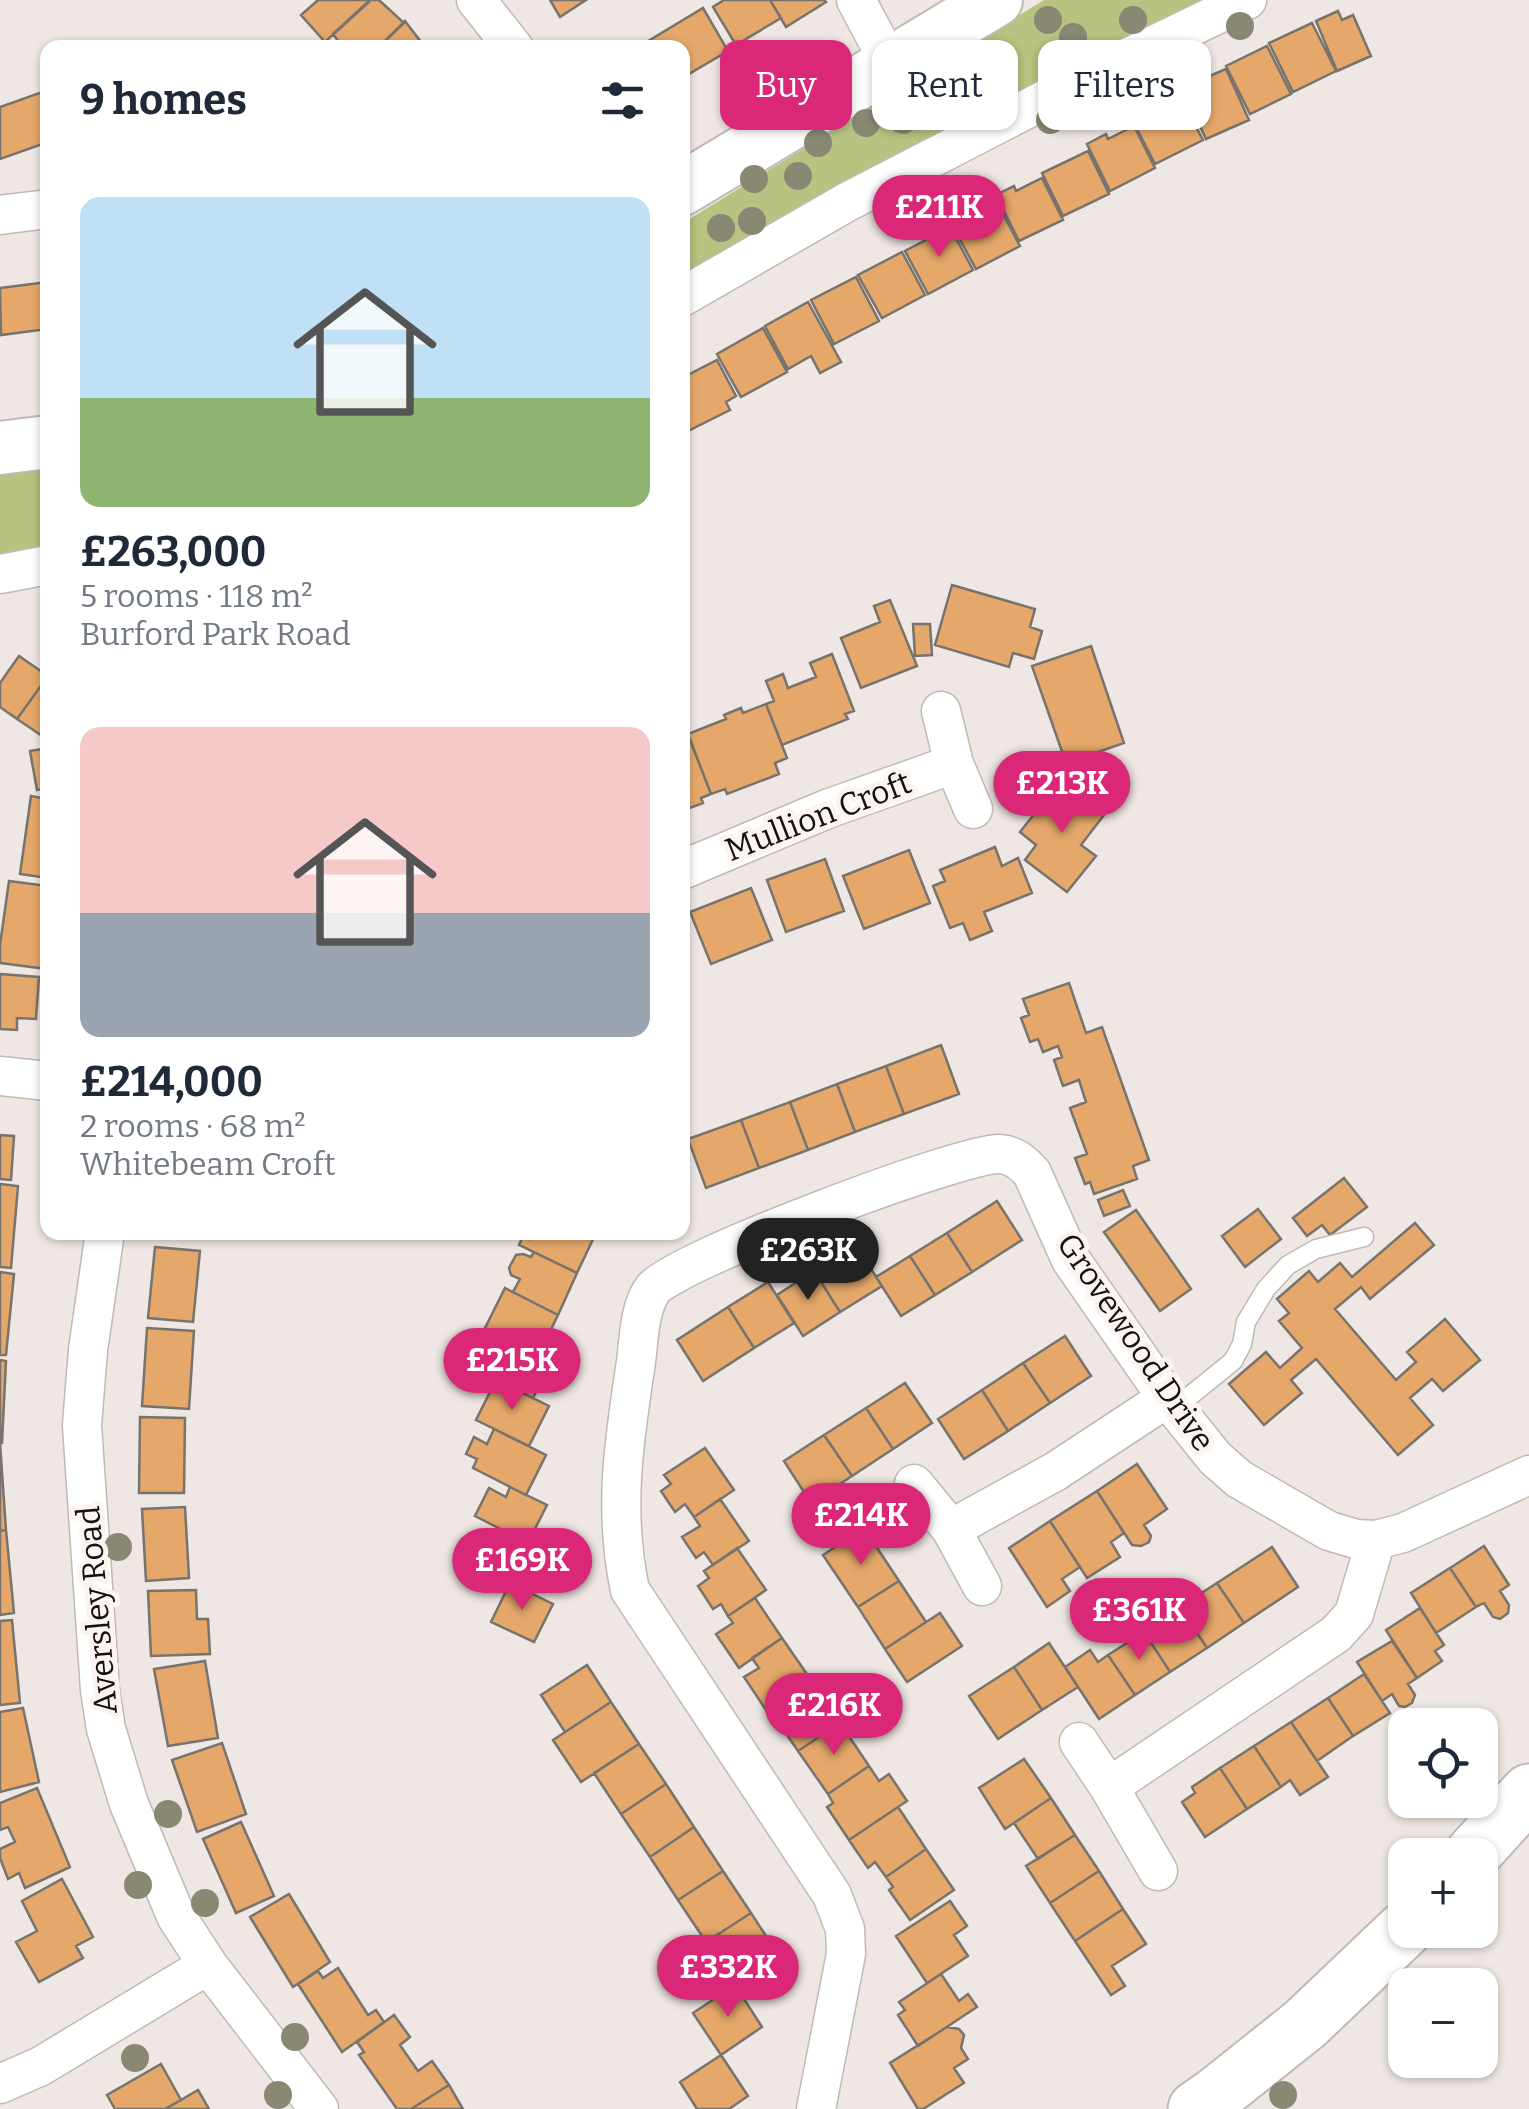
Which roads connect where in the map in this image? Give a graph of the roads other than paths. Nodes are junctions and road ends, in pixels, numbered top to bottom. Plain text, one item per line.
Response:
1 (476, 0) edge
2 (856, 0) edge
3 (996, 0) edge
4 (1247, 0) edge
5 (508, 40) edge
6 (877, 40) edge
7 (930, 40) edge
8 (872, 75) edge
9 (690, 184) edge
10 (40, 210) edge
11 (0, 214) edge
12 (690, 292) edge
13 (40, 443) edge
14 (0, 448) edge
15 (40, 566) edge
16 (0, 574) edge
17 (940, 710) dead end
18 (954, 764) junction
19 (974, 809) dead end
20 (690, 867) edge
21 (0, 1076) edge
22 (40, 1080) edge
23 (1364, 1237) dead end
24 (103, 1240) edge
25 (1171, 1403) junction
26 (1529, 1475) edge
27 (914, 1484) dead end
28 (952, 1529) junction
29 (1376, 1540) junction
30 (982, 1586) dead end
31 (1080, 1742) dead end
32 (1109, 1786) junction
33 (1529, 1792) edge
34 (1487, 1838) edge
35 (1158, 1871) dead end
36 (1388, 1946) edge
37 (208, 1965) junction
38 (0, 2084) edge
39 (319, 2109) edge
40 (816, 2109) edge
41 (1196, 2109) edge

1 - 5 street
2 - 6 street
3 - 7 street
4 - 12 street
8 - 9 street
10 - 11 street
13 - 14 street
15 - 16 street
17 - 18 street, Mullion Croft
18 - 19 street, Mullion Croft
18 - 20 street, Mullion Croft
21 - 22 street
23 - 25 lane
24 - 37 street, Aversley Road
25 - 28 street
25 - 29 street, Grovewood Drive
25 - 40 street, Grovewood Drive
26 - 29 street, Grovewood Drive
27 - 28 street
28 - 30 street
29 - 32 street
31 - 32 street
32 - 35 street
33 - 34 highway
36 - 41 highway
37 - 38 street
37 - 39 street, Aversley Road

